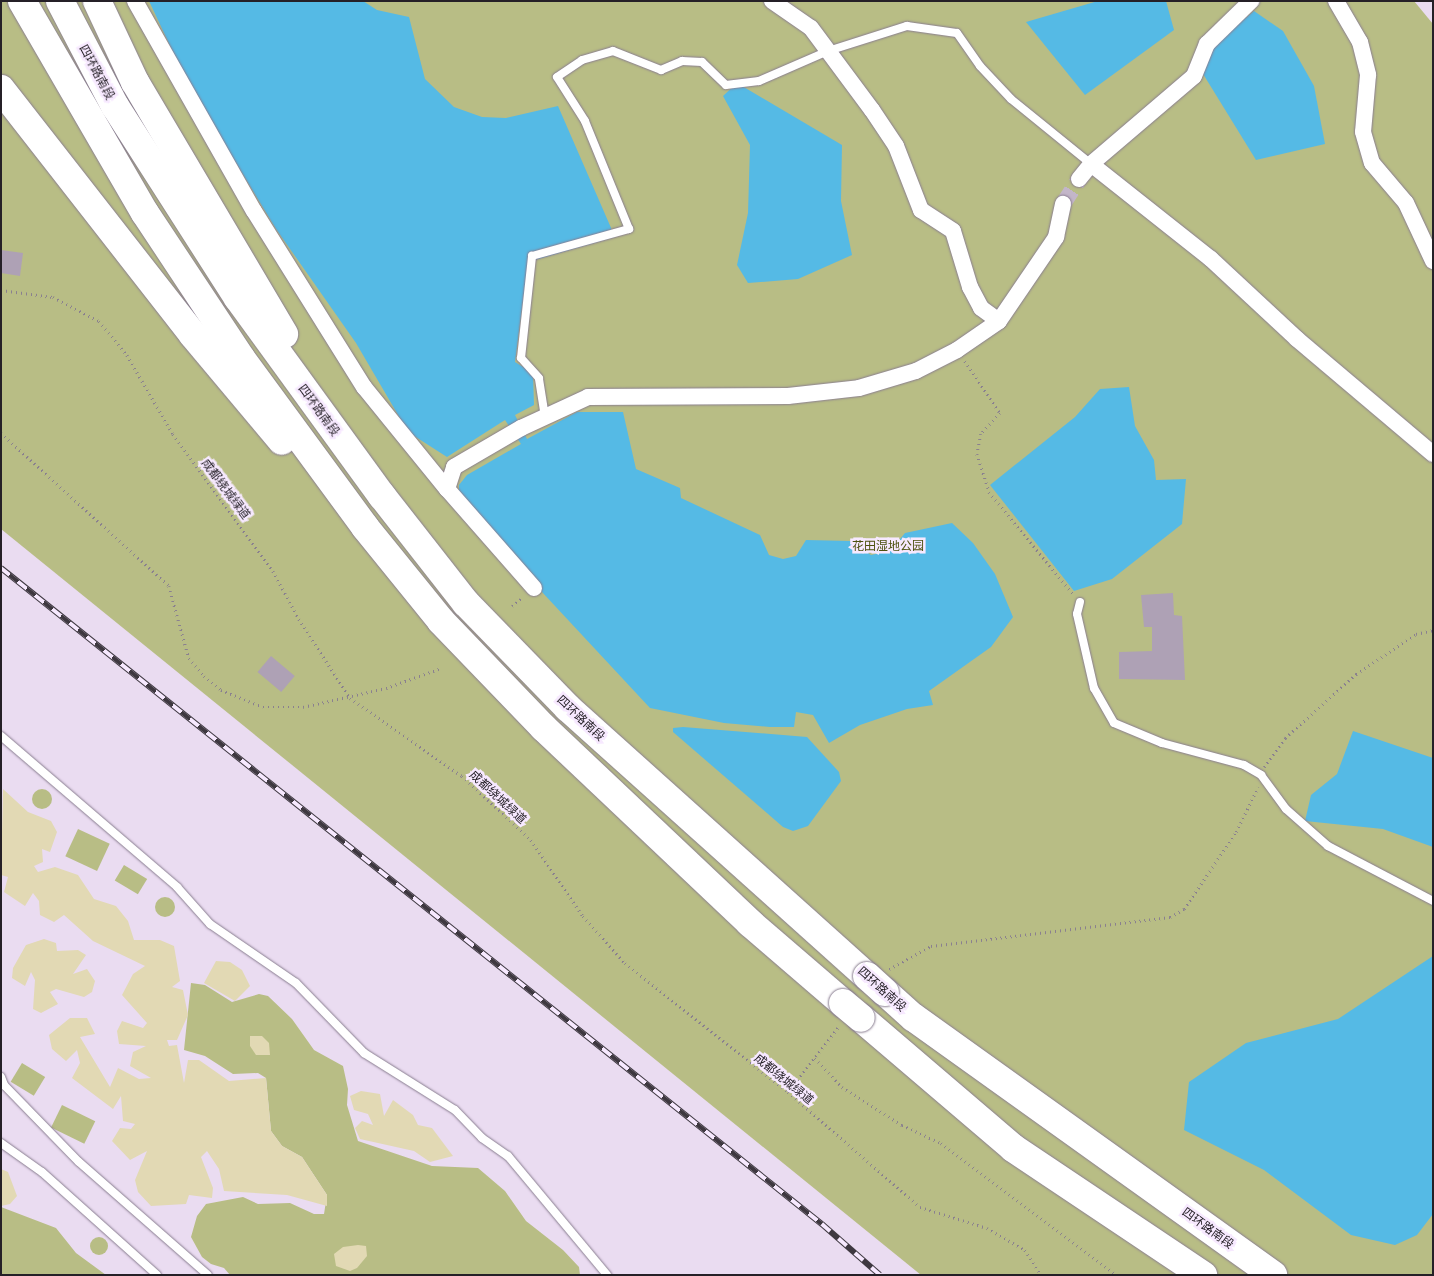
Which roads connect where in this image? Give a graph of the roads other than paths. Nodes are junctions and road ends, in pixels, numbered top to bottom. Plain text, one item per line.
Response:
1 (22, 1) edge
2 (60, 1) edge
3 (97, 1) edge
4 (135, 1) edge
5 (772, 1) edge
6 (1251, 1) edge
7 (1336, 1) edge
8 (828, 51) junction
9 (1, 89) edge
10 (1091, 164) junction
11 (1079, 179) tunnel mouth
12 (1063, 204) tunnel mouth
13 (1433, 261) edge
14 (999, 321) junction
15 (545, 417) junction
16 (1433, 454) edge
17 (447, 489) junction
18 (382, 496) junction
19 (365, 527) junction
20 (534, 588) dead end
21 (1080, 602) road end
22 (1, 736) edge
23 (1433, 901) edge
24 (1, 1077) edge
25 (1, 1143) edge
26 (157, 1275) edge
27 (208, 1275) edge
28 (607, 1275) edge
29 (1203, 1275) edge
30 (1273, 1275) edge

1 - 19 highway
2 - 18 highway, 四环路南段
3 - 18 highway
4 - 17 street
5 - 8 street
6 - 10 street
7 - 13 street
8 - 10 lane
8 - 14 street
8 - 15 lane
9 - 19 highway
10 - 11 street
10 - 16 street
12 - 14 street
14 - 15 street
15 - 17 street
17 - 20 street
18 - 30 highway, 四环路南段
19 - 29 highway
21 - 23 lane
22 - 28 lane
24 - 27 lane
25 - 26 lane

